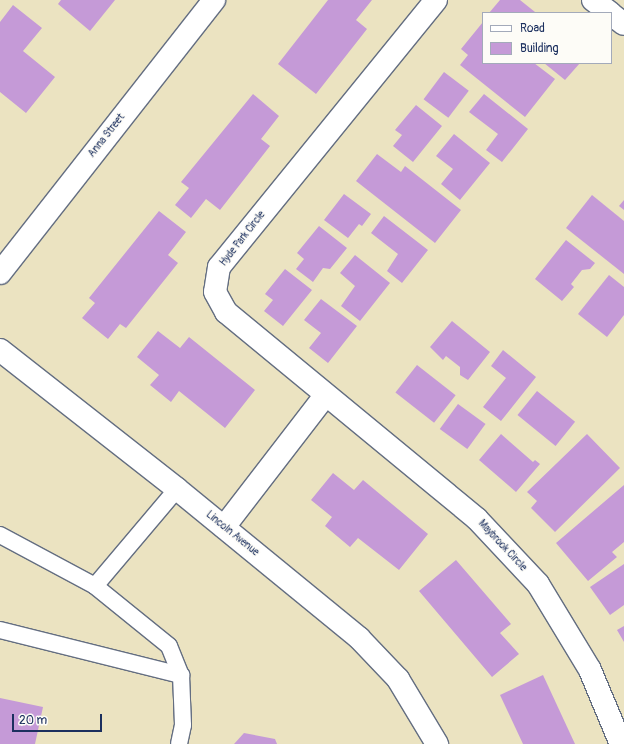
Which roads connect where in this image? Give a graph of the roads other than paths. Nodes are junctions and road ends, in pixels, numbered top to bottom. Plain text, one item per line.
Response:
1 (214, 0) edge
2 (436, 0) edge
3 (593, 0) edge
4 (608, 12) edge
5 (612, 15) edge
6 (624, 24) edge
7 (0, 273) edge
8 (0, 350) edge
9 (325, 396) junction
10 (177, 489) junction
11 (224, 527) junction
12 (0, 536) edge
13 (95, 586) junction
14 (0, 630) edge
15 (181, 675) junction
16 (179, 744) edge
17 (437, 744) edge
18 (621, 744) edge

1 - 7 street, Anna Street
2 - 9 street, Hyde Park Circle
3 - 4 street
5 - 6 street
8 - 10 street, Lincoln Avenue
9 - 11 street
9 - 18 street, Maybrook Circle
10 - 11 street, Lincoln Avenue
10 - 13 lane
11 - 17 street, Lincoln Avenue
12 - 13 lane
13 - 15 lane
14 - 15 lane
15 - 16 lane

